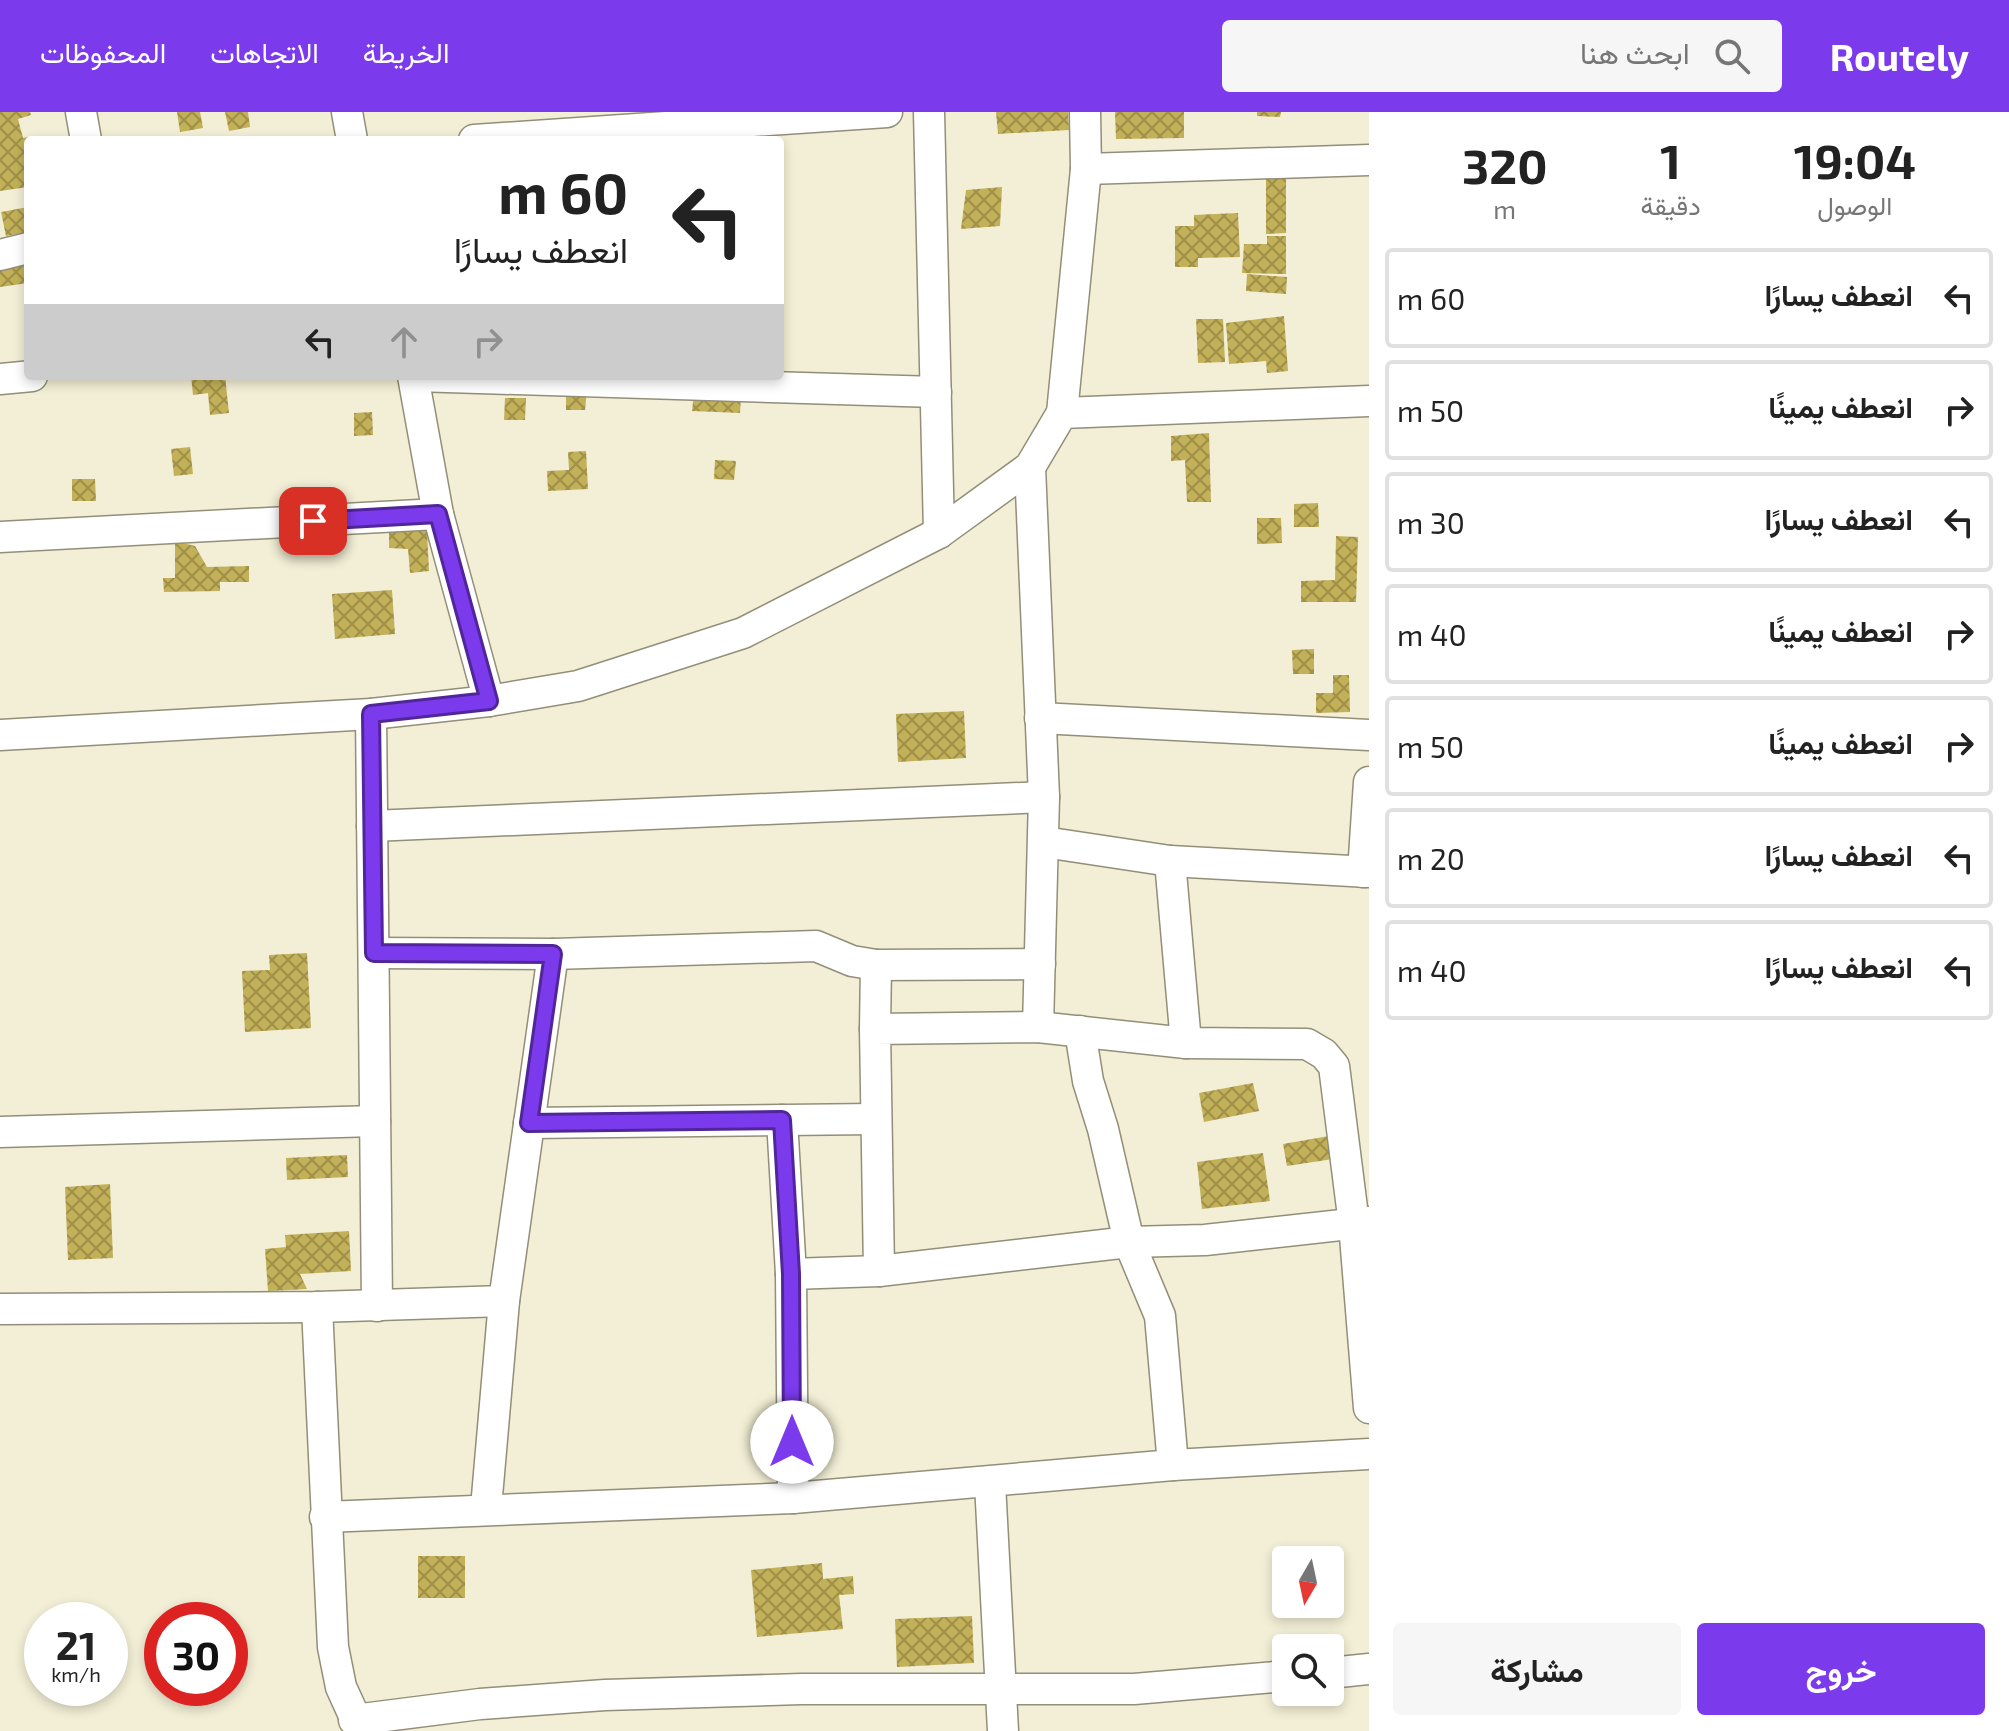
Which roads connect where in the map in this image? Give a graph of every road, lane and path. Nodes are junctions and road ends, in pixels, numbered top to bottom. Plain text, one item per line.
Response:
1 (81, 112) edge
2 (347, 112) edge
3 (887, 112) edge
4 (929, 112) edge
5 (1085, 112) edge
6 (645, 120) edge
7 (85, 136) edge
8 (351, 136) edge
9 (508, 136) edge
10 (1369, 160) edge
11 (1086, 169) junction
12 (24, 249) edge
13 (0, 255) edge
14 (24, 377) edge
15 (0, 379) edge
16 (415, 380) edge
17 (544, 380) edge
18 (936, 392) junction
19 (1369, 401) edge
20 (1062, 413) junction
21 (1030, 467) junction
22 (438, 514) junction
23 (939, 533) junction
24 (0, 537) edge
25 (489, 701) junction
26 (371, 714) junction
27 (1040, 718) junction
28 (0, 735) edge
29 (1369, 735) edge
30 (1369, 782) edge
31 (1044, 797) junction
32 (372, 826) junction
33 (1044, 842) junction
34 (1170, 861) junction
35 (1366, 872) edge
36 (374, 953) junction
37 (553, 954) junction
38 (1040, 964) junction
39 (876, 965) junction
40 (1038, 1027) junction
41 (875, 1029) junction
42 (1080, 1031) junction
43 (1186, 1043) junction
44 (875, 1119) junction
45 (782, 1120) junction
46 (375, 1121) junction
47 (529, 1123) junction
48 (0, 1132) edge
49 (1361, 1223) edge
50 (1129, 1242) junction
51 (879, 1271) junction
52 (791, 1274) junction
53 (504, 1301) junction
54 (377, 1306) junction
55 (317, 1307) junction
56 (0, 1309) edge
57 (1369, 1408) edge
58 (1369, 1454) edge
59 (1173, 1465) junction
60 (990, 1483) junction
61 (793, 1498) junction
62 (486, 1508) junction
63 (325, 1517) junction
64 (1369, 1669) edge
65 (1344, 1672) edge
66 (1272, 1677) edge
67 (1001, 1689) junction
68 (358, 1726) edge
69 (1003, 1731) edge

1 - 7 street
2 - 8 street
3 - 6 street
4 - 18 street
5 - 11 street
6 - 9 street
10 - 11 street
11 - 20 street
12 - 13 street
14 - 15 street
16 - 22 street
17 - 18 street
18 - 23 street
19 - 20 street
20 - 21 street
21 - 23 street
21 - 27 street
22 - 24 street
22 - 25 street
23 - 25 street
25 - 26 street
26 - 28 street
26 - 32 street
27 - 29 street
27 - 31 street
30 - 35 street
31 - 32 street
31 - 33 street
32 - 36 street
33 - 34 street
33 - 38 street
34 - 35 street
34 - 43 street
36 - 37 street
36 - 46 street
37 - 39 street
37 - 47 street
38 - 39 street
38 - 40 street
39 - 41 street
40 - 41 street
40 - 42 street
41 - 44 street
42 - 43 street
42 - 50 street
43 - 49 street
44 - 45 street
44 - 51 street
45 - 47 street
45 - 52 street
46 - 48 street
46 - 54 street
47 - 53 street
49 - 50 street
49 - 57 street
50 - 51 street
50 - 59 street
51 - 52 street
52 - 61 street
53 - 54 street
53 - 62 street
54 - 55 street
55 - 56 street
55 - 63 street
58 - 59 street
59 - 60 street
60 - 61 street
60 - 67 street
61 - 62 street
62 - 63 street
63 - 68 street
64 - 65 street
66 - 67 street
67 - 68 street
67 - 69 street

